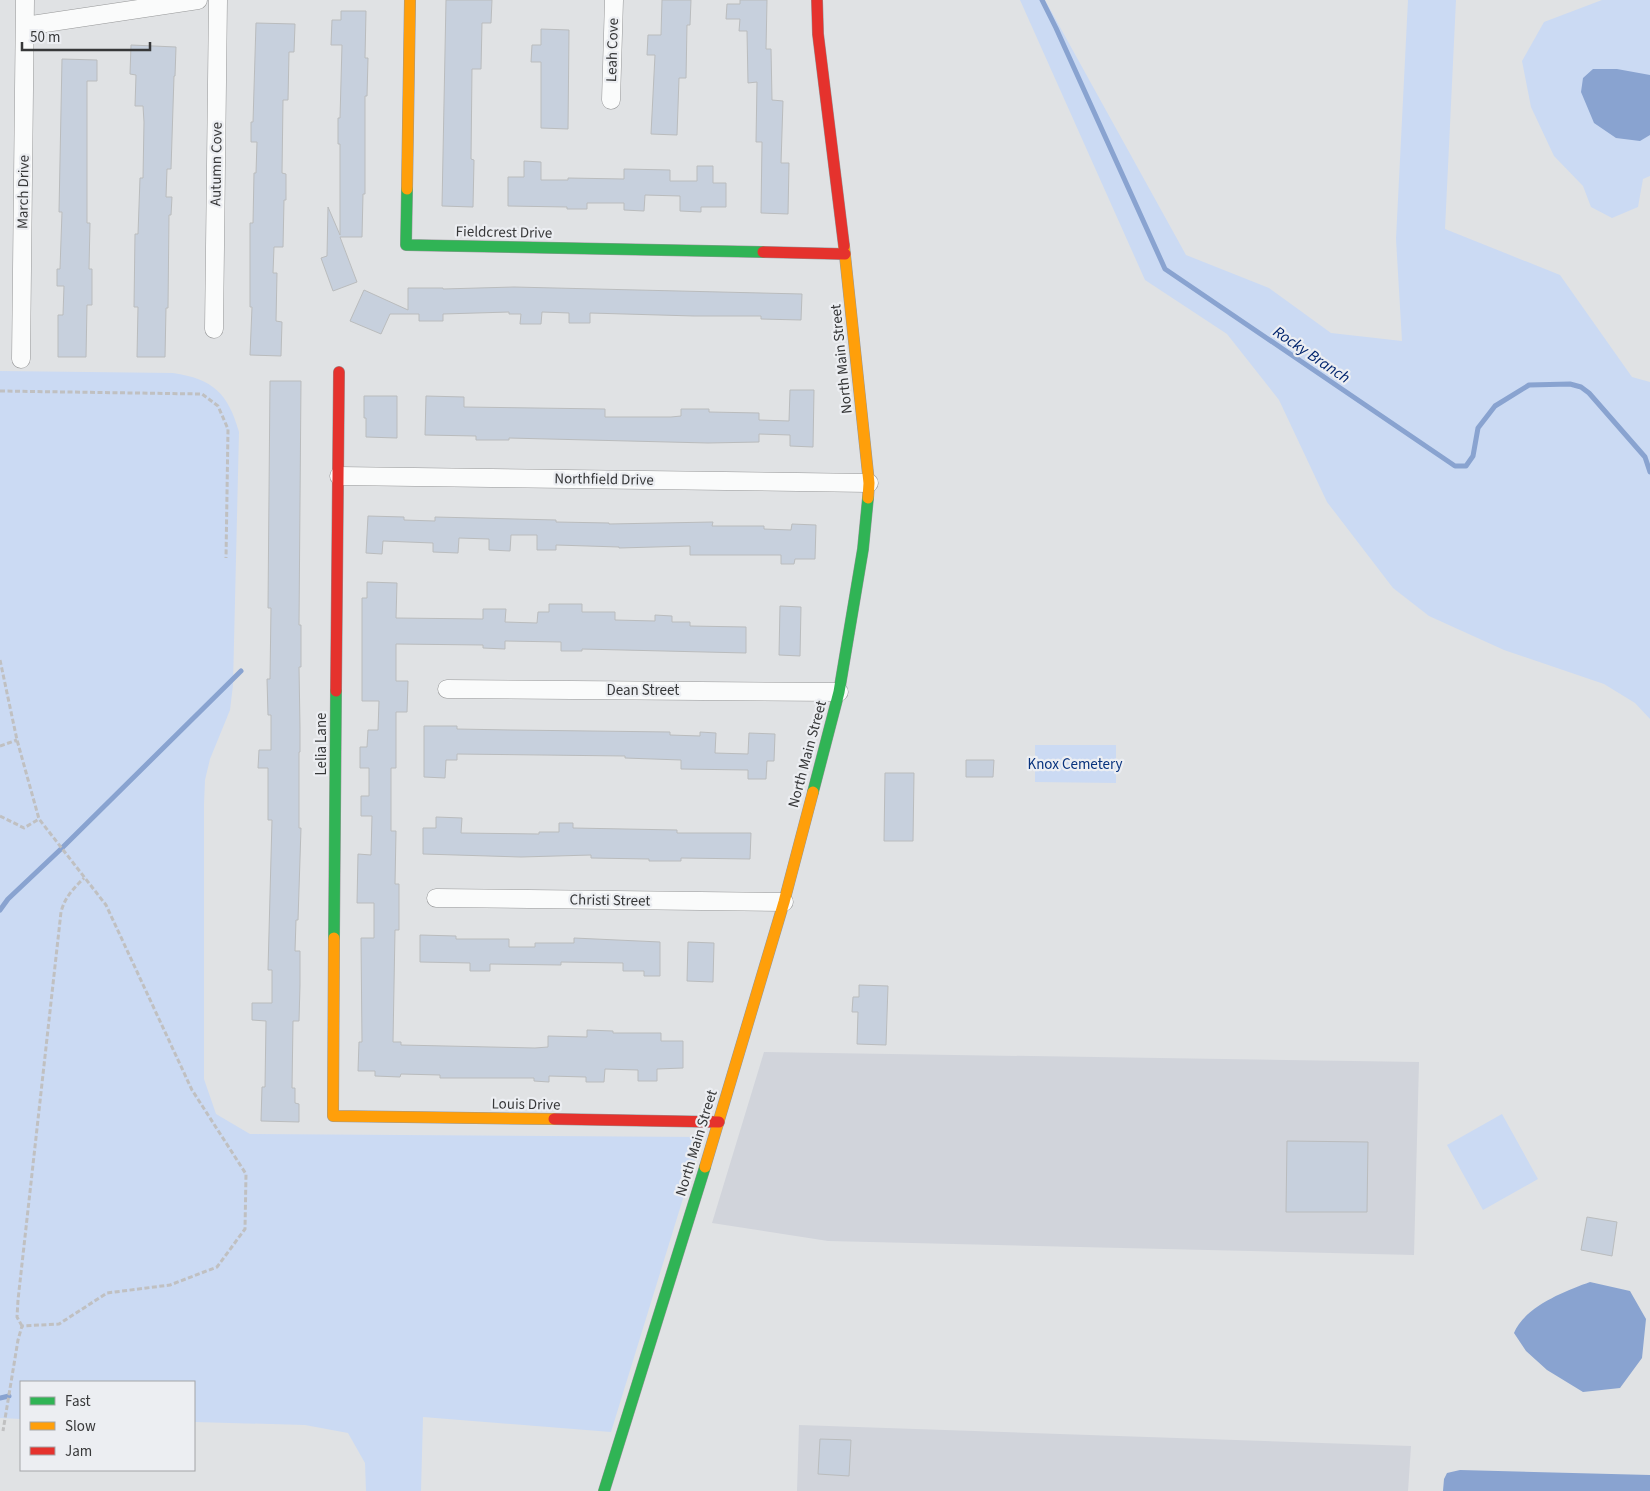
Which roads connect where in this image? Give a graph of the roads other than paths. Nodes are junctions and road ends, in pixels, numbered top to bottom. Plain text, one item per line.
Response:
1 (25, 0) edge
2 (198, 0) edge
3 (218, 0) edge
4 (410, 0) edge
5 (614, 0) edge
6 (817, 0) edge
7 (25, 26) junction
8 (611, 100) dead end
9 (845, 254) junction
10 (214, 329) dead end
11 (22, 359) dead end
12 (340, 372) dead end
13 (339, 476) junction
14 (869, 483) junction
15 (447, 689) dead end
16 (839, 692) junction
17 (436, 898) dead end
18 (784, 902) junction
19 (333, 1116) joint
20 (719, 1122) junction
21 (604, 1491) edge

1 - 7 street, March Drive
2 - 7 street
3 - 10 street, Autumn Cove
4 - 9 street, Fieldcrest Drive
5 - 8 street, Leah Cove
6 - 9 street, North Main Street
7 - 11 street, March Drive
9 - 14 street, North Main Street
12 - 13 street, Lelia Lane
13 - 14 street, Northfield Drive
13 - 19 street, Lelia Lane
14 - 16 street, North Main Street
15 - 16 street, Dean Street
16 - 18 street, North Main Street
17 - 18 street, Christi Street
18 - 20 street, North Main Street
19 - 20 street, Louis Drive
20 - 21 street, North Main Street

